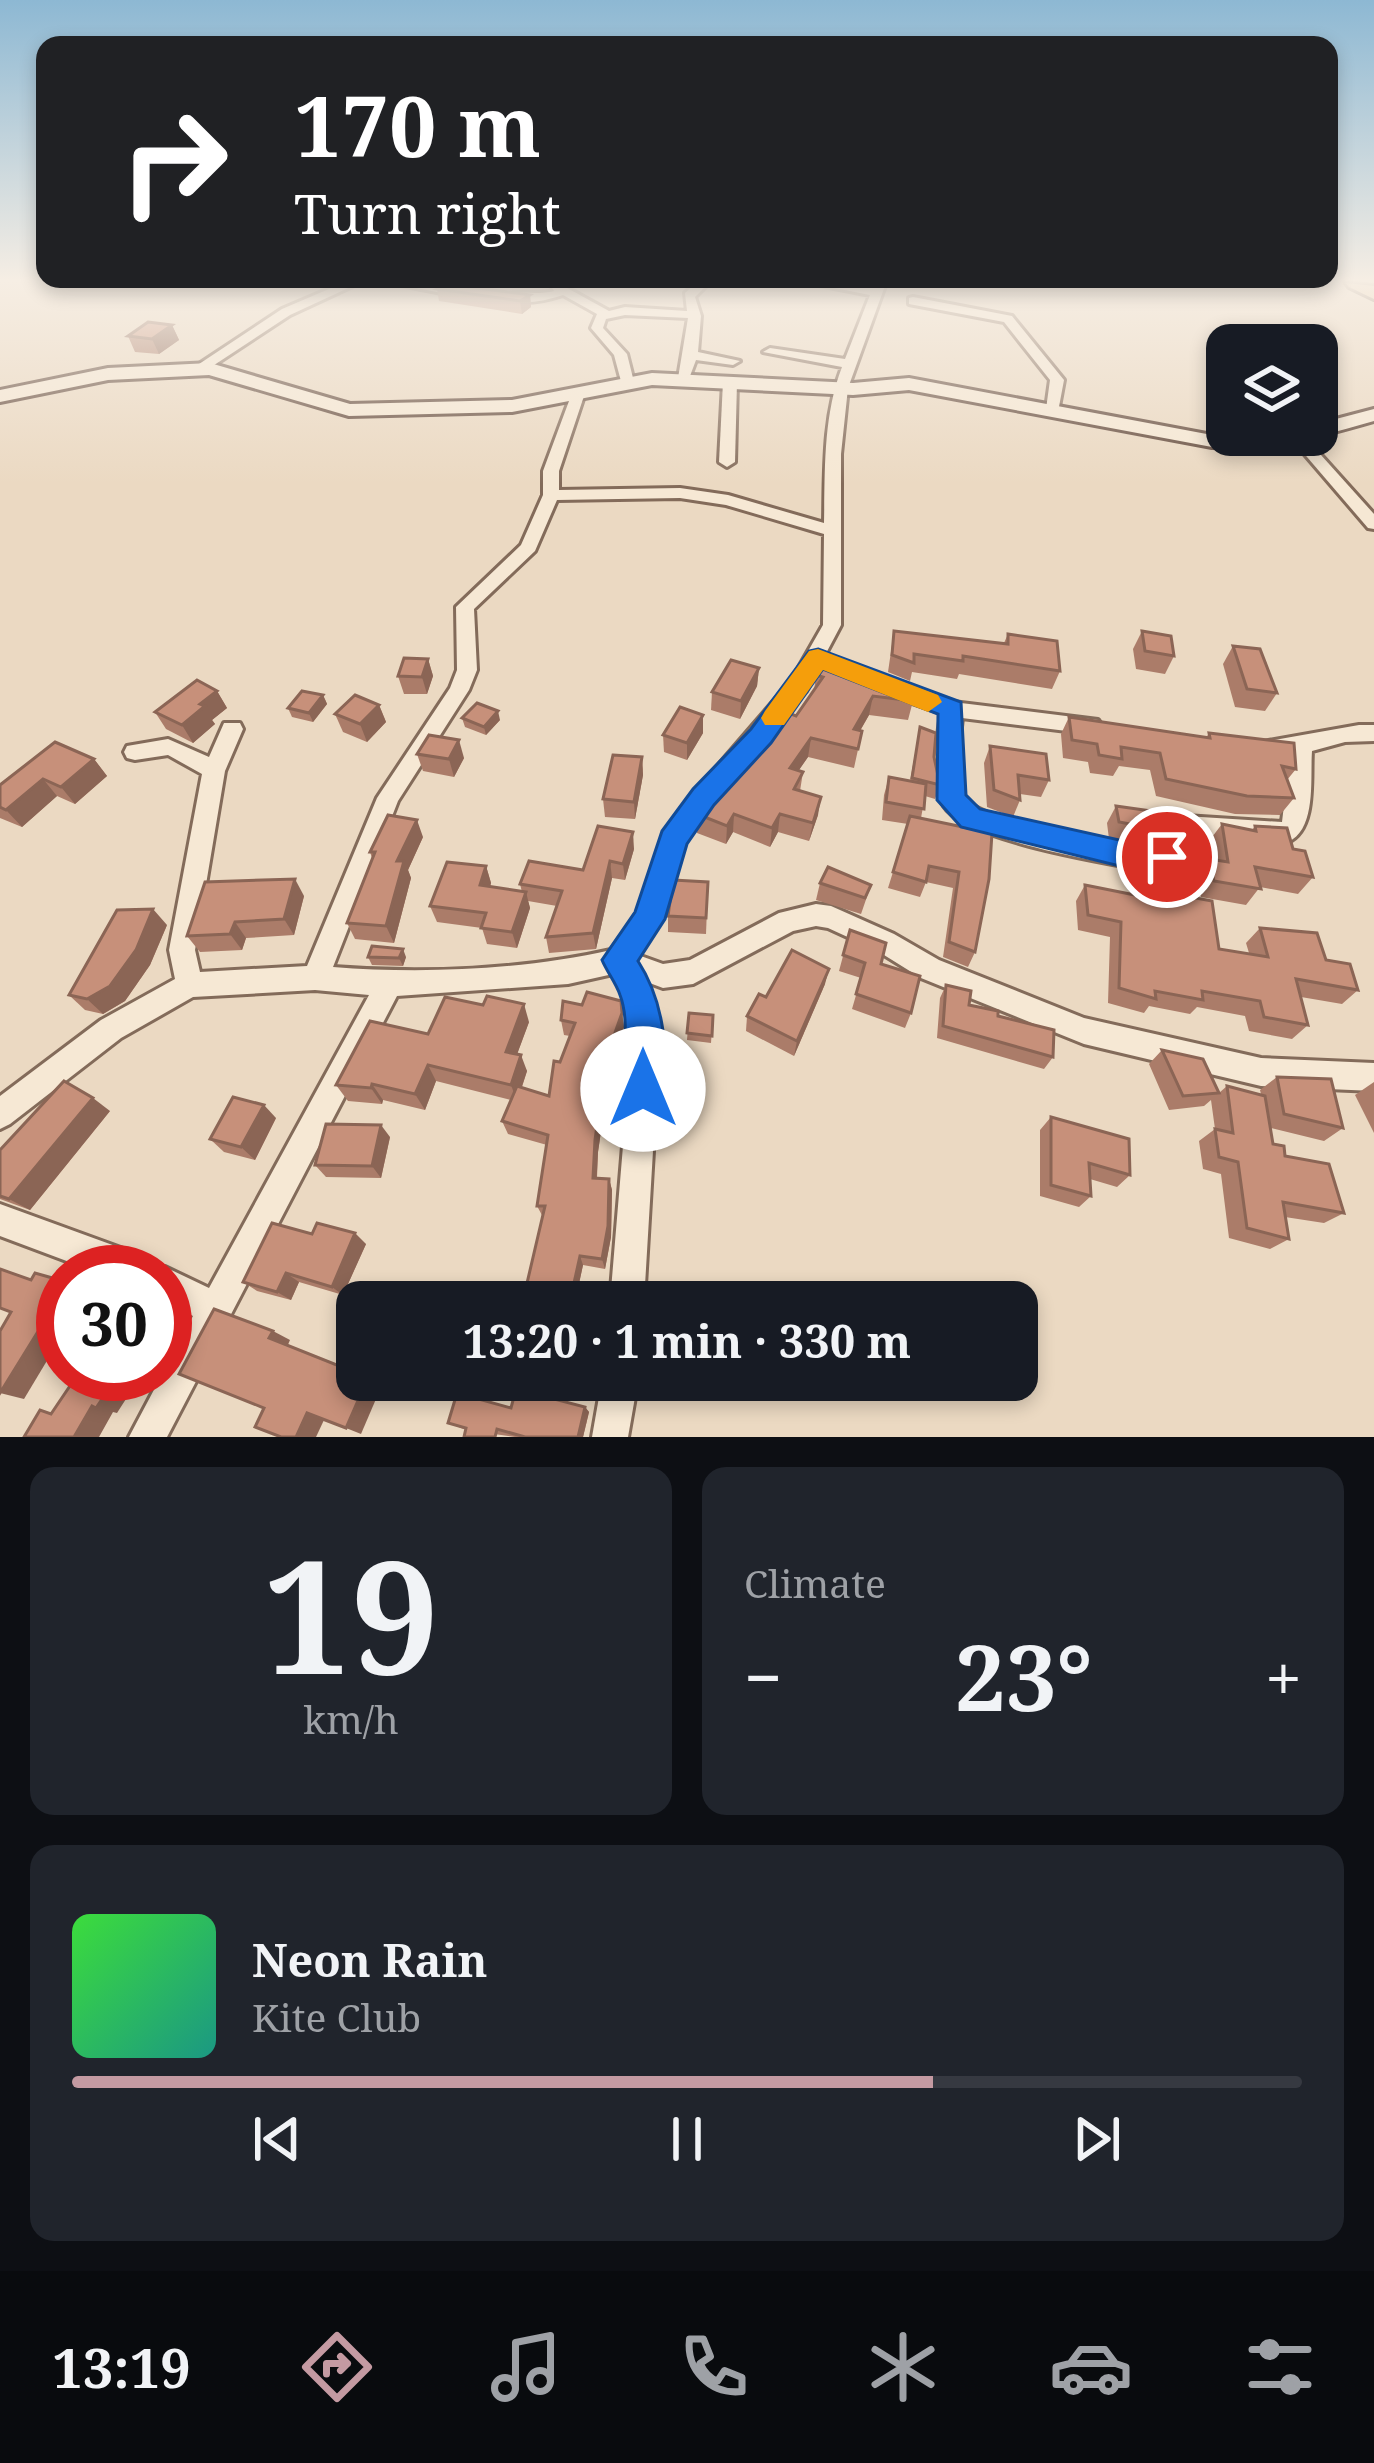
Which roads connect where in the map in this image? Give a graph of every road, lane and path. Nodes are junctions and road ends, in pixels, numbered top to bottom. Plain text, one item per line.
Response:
1 (228, 350) edge
2 (617, 350) edge
3 (692, 350) edge
4 (855, 350) edge
5 (1033, 350) edge
6 (770, 352) dead end
7 (692, 356) junction
8 (197, 370) junction
9 (732, 372) junction
10 (845, 376) junction
11 (682, 381) junction
12 (627, 382) junction
13 (0, 396) edge
14 (577, 396) junction
15 (1053, 409) junction
16 (1374, 415) edge
17 (1338, 425) edge
18 (1206, 440) edge
19 (1316, 456) edge
20 (727, 461) dead end
21 (551, 495) junction
22 (1374, 524) edge
23 (833, 531) junction
24 (863, 677) edge
25 (952, 709) junction
26 (232, 729) dead end
27 (1118, 729) edge
28 (1374, 734) edge
29 (1258, 747) edge
30 (1301, 750) junction
31 (135, 752) dead end
32 (214, 771) junction
33 (619, 960) junction
34 (315, 978) junction
35 (389, 984) junction
36 (190, 985) junction
37 (1374, 1077) edge
38 (0, 1114) edge
39 (0, 1220) edge
40 (67, 1245) edge
41 (628, 1281) edge
42 (192, 1297) edge
43 (217, 1309) junction
44 (616, 1401) edge
45 (147, 1437) edge
46 (610, 1437) edge

1 - 8 street
2 - 12 street
3 - 7 street
4 - 10 street
5 - 15 street
6 - 10 street
7 - 9 street
7 - 11 street
8 - 13 street
8 - 14 street
9 - 10 street
9 - 11 street
9 - 20 street
10 - 15 street
10 - 23 street
11 - 12 street
12 - 14 street
14 - 21 street
15 - 18 street
16 - 17 street
19 - 22 street
21 - 23 street
21 - 34 street
23 - 33 street
24 - 25 street
25 - 27 street
25 - 30 street
26 - 32 street
28 - 30 street
29 - 30 street
31 - 32 street
32 - 36 street
33 - 35 street
33 - 37 street
33 - 41 street
34 - 35 street
34 - 36 street
35 - 43 street
36 - 38 street
39 - 40 street
42 - 43 street
43 - 45 street
44 - 46 street

